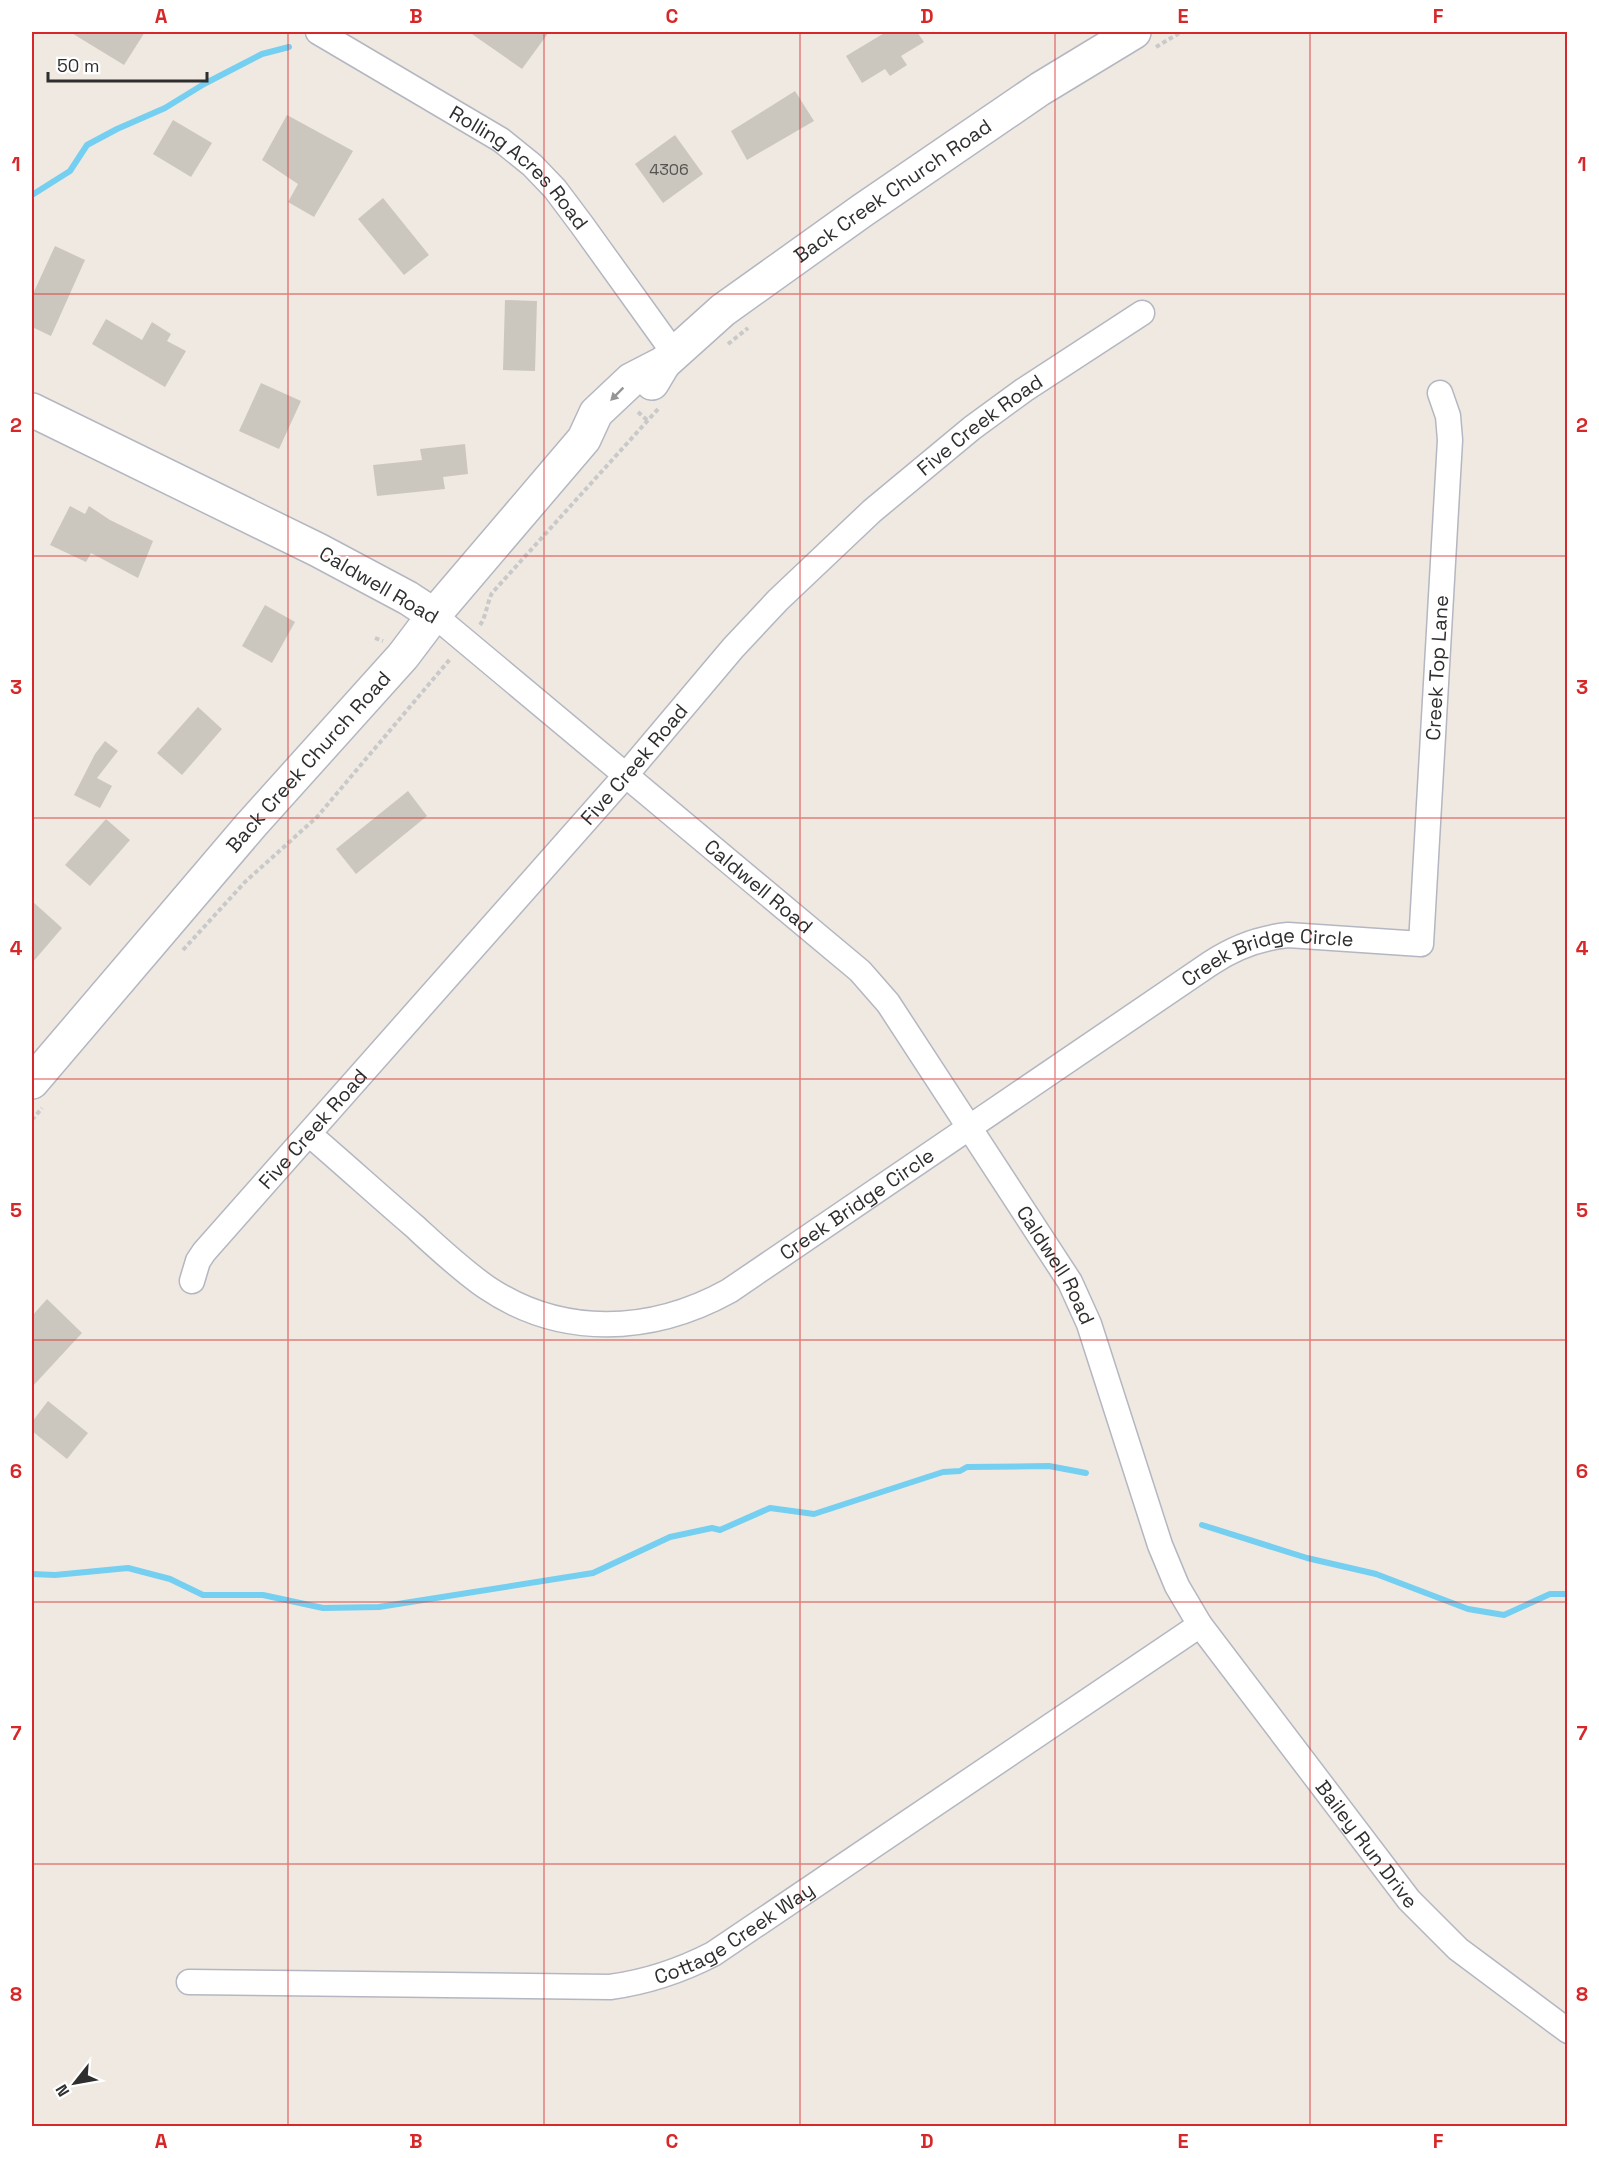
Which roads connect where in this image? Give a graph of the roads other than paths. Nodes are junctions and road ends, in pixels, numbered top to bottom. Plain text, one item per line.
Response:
1 (318, 32) edge
2 (1143, 41) edge
3 (1142, 313) dead end
4 (669, 358) junction
5 (1440, 393) dead end
6 (32, 410) edge
7 (434, 615) junction
8 (625, 776) junction
9 (1421, 944) joint
10 (32, 1082) edge
11 (969, 1128) junction
12 (309, 1134) junction
13 (192, 1281) dead end
14 (1200, 1625) junction
15 (189, 1982) dead end
16 (1568, 2031) edge

1 - 4 street, Rolling Acres Road
2 - 4 street, Back Creek Church Road
3 - 8 street, Five Creek Road
4 - 7 street, Back Creek Church Road
5 - 9 street, Creek Top Lane
6 - 7 street, Caldwell Road
7 - 8 street, Caldwell Road
7 - 10 street, Back Creek Church Road
8 - 11 street, Caldwell Road
8 - 12 street, Five Creek Road
9 - 11 street, Creek Bridge Circle
11 - 12 street, Creek Bridge Circle
11 - 14 street, Caldwell Road
12 - 13 street, Five Creek Road
14 - 15 street, Cottage Creek Way
14 - 16 street, Bailey Run Drive

